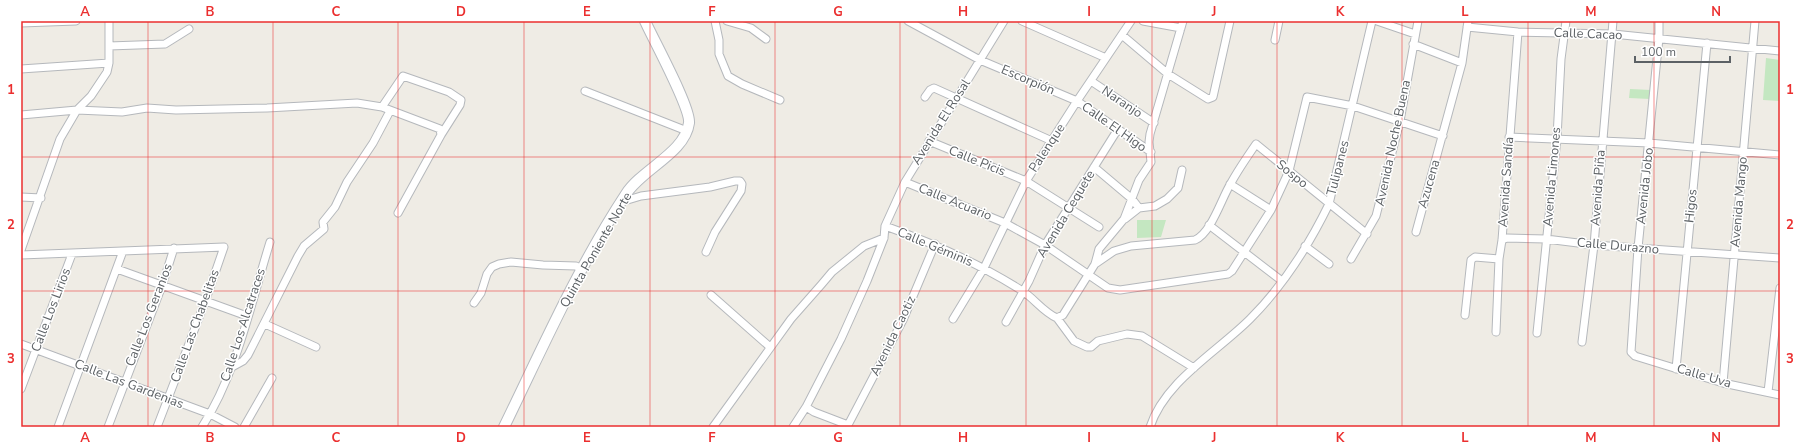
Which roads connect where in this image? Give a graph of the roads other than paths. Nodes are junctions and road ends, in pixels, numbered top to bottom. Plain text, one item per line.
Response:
1 (76, 21) edge
2 (109, 21) edge
3 (645, 21) edge
4 (715, 21) edge
5 (727, 21) edge
6 (908, 21) edge
7 (1004, 21) edge
8 (1022, 21) edge
9 (1131, 21) edge
10 (1143, 21) edge
11 (1230, 21) edge
12 (1279, 21) edge
13 (1372, 21) edge
14 (1377, 21) edge
15 (1418, 21) edge
16 (1566, 21) edge
17 (1613, 21) edge
18 (1659, 21) edge
19 (1755, 21) edge
20 (21, 23) edge
21 (1468, 24) edge
22 (1182, 25) edge
23 (189, 29) dead end
24 (1518, 32) junction
25 (1415, 34) junction
26 (1564, 34) junction
27 (1613, 34) junction
28 (1122, 35) junction
29 (1659, 38) junction
30 (766, 39) dead end
31 (1275, 40) dead end
32 (1707, 43) junction
33 (1413, 44) junction
34 (109, 46) junction
35 (1753, 48) junction
36 (1780, 51) edge
37 (1106, 58) junction
38 (980, 60) junction
39 (109, 63) junction
40 (1462, 63) junction
41 (21, 69) edge
42 (1168, 74) junction
43 (1091, 81) junction
44 (585, 91) dead end
45 (925, 97) dead end
46 (955, 98) junction
47 (780, 100) dead end
48 (1077, 101) junction
49 (1353, 106) junction
50 (382, 107) junction
51 (77, 110) junction
52 (390, 111) junction
53 (21, 115) edge
54 (1400, 121) junction
55 (1154, 123) junction
56 (1118, 129) junction
57 (687, 131) junction
58 (441, 135) junction
59 (1443, 136) junction
60 (1509, 137) junction
61 (1557, 138) junction
62 (929, 141) junction
63 (1052, 141) junction
64 (1602, 142) junction
65 (1649, 143) junction
66 (1696, 148) junction
67 (1151, 152) junction
68 (1743, 152) junction
69 (1780, 155) edge
70 (1094, 167) junction
71 (1182, 170) dead end
72 (1289, 172) junction
73 (1026, 181) junction
74 (905, 182) junction
75 (1230, 184) junction
76 (21, 197) edge
77 (41, 198) junction
78 (1132, 199) junction
79 (621, 202) junction
80 (1329, 204) junction
81 (1068, 208) junction
82 (1139, 208) junction
83 (1271, 210) junction
84 (398, 213) dead end
85 (1124, 219) junction
86 (1005, 223) junction
87 (1209, 225) junction
88 (885, 226) junction
89 (1099, 227) dead end
90 (1416, 232) dead end
91 (1367, 234) junction
92 (884, 238) junction
93 (1546, 239) junction
94 (1502, 240) junction
95 (270, 242) dead end
96 (935, 244) junction
97 (1045, 245) junction
98 (1594, 245) junction
99 (1305, 246) junction
100 (174, 248) junction
101 (1638, 248) junction
102 (21, 250) edge
103 (123, 251) junction
104 (706, 252) dead end
105 (1246, 252) junction
106 (1686, 252) junction
107 (72, 254) junction
108 (21, 255) edge
109 (1734, 256) junction
110 (1351, 258) dead end
111 (1780, 258) edge
112 (1499, 259) junction
113 (1094, 264) junction
114 (1329, 264) dead end
115 (984, 268) junction
116 (117, 269) junction
117 (582, 269) junction
118 (1088, 274) junction
119 (1282, 280) junction
120 (162, 286) junction
121 (1780, 288) edge
122 (1023, 291) junction
123 (712, 295) dead end
124 (206, 302) junction
125 (474, 303) dead end
126 (1779, 307) edge
127 (1465, 315) dead end
128 (247, 316) junction
129 (1060, 317) junction
130 (953, 319) dead end
131 (1006, 322) dead end
132 (265, 324) junction
133 (1496, 332) dead end
134 (1537, 333) dead end
135 (1582, 342) dead end
136 (21, 344) edge
137 (316, 347) dead end
138 (770, 347) junction
139 (35, 350) junction
140 (1631, 352) joint
141 (81, 366) junction
142 (232, 368) junction
143 (1194, 368) junction
144 (1676, 369) junction
145 (272, 378) dead end
146 (124, 383) junction
147 (1723, 383) junction
148 (21, 389) edge
149 (1768, 392) junction
150 (1780, 394) edge
151 (168, 400) junction
152 (806, 407) junction
153 (210, 414) junction
154 (847, 426) edge
155 (58, 427) edge
156 (108, 427) edge
157 (157, 427) edge
158 (202, 427) edge
159 (235, 427) edge
160 (244, 427) edge
161 (504, 427) edge
162 (713, 427) edge
163 (793, 427) edge
164 (1150, 427) edge

1 - 20 street
2 - 34 street
3 - 57 street
4 - 47 street
5 - 30 street
6 - 38 street, Escorpión
7 - 38 street, Avenida El Rosal
8 - 37 street
9 - 28 street, Palenque
10 - 22 street
11 - 42 street
12 - 31 street
13 - 49 street, Tulipanes
14 - 25 street
15 - 25 street, Avenida Noche Buena
16 - 26 street, Avenida Limones
17 - 27 street, Avenida Piña
18 - 29 street, Avenida Jobo
19 - 35 street, Avenida Mango
21 - 24 street, Calle Cacao
21 - 40 street, Azucena
22 - 42 street
23 - 34 street
24 - 26 street, Calle Cacao
24 - 60 street, Avenida Sandía
25 - 33 street, Avenida Noche Buena
26 - 27 street, Calle Cacao
26 - 61 street, Avenida Limones
27 - 29 street, Calle Cacao
27 - 64 street, Avenida Piña
28 - 37 street, Palenque
28 - 42 street
29 - 32 street, Calle Cacao
29 - 65 street, Avenida Jobo
32 - 35 street, Calle Cacao
32 - 66 street, Higos
33 - 40 street
33 - 54 street, Avenida Noche Buena
34 - 39 street
35 - 36 street, Calle Cacao
35 - 68 street, Avenida Mango
37 - 43 street, Palenque
38 - 46 street, Avenida El Rosal
38 - 48 street, Escorpión
39 - 41 street
39 - 51 street
40 - 59 street, Azucena
42 - 55 street
43 - 48 street, Palenque
43 - 55 street, Naranjo
44 - 57 street
45 - 46 street
46 - 62 street, Avenida El Rosal
46 - 63 street
48 - 56 street, Calle El Higo
48 - 63 street, Palenque
49 - 54 street
49 - 72 street, Calle Acuario
49 - 80 street, Tulipanes
50 - 51 street
50 - 52 street
50 - 58 street
51 - 53 street
51 - 77 street
52 - 58 street
52 - 132 street
54 - 59 street
54 - 91 street, Avenida Noche Buena
55 - 67 street
56 - 67 street, Calle El Higo
56 - 70 street, Avenida Cequete
57 - 79 street, Quinta Poniente Norte
58 - 84 street
59 - 90 street, Azucena
60 - 61 street
60 - 94 street, Avenida Sandía
61 - 64 street
61 - 93 street, Avenida Limones
62 - 73 street, Calle Picis
62 - 74 street, Avenida El Rosal
63 - 73 street, Palenque
64 - 65 street
64 - 98 street, Avenida Piña
65 - 66 street
65 - 101 street, Avenida Jobo
66 - 68 street
66 - 106 street, Higos
67 - 78 street
68 - 69 street
68 - 109 street, Avenida Mango
70 - 78 street
70 - 81 street, Avenida Cequete
71 - 82 street
72 - 75 street, Sospo
72 - 80 street, Sospo
72 - 83 street, Calle Acuario
73 - 81 street, Calle Picis
73 - 86 street, Palenque
74 - 86 street, Calle Acuario
74 - 88 street, Avenida El Rosal
75 - 83 street
75 - 87 street
76 - 77 street
77 - 102 street
78 - 82 street
78 - 85 street
79 - 104 street
79 - 117 street, Quinta Poniente Norte
80 - 91 street, Sospo
80 - 99 street, Tulipanes
81 - 89 street, Calle Picis
81 - 97 street, Avenida Cequete
82 - 85 street
83 - 105 street, Calle Acuario
85 - 113 street
86 - 97 street, Calle Acuario
86 - 115 street, Palenque
87 - 105 street
87 - 113 street
88 - 92 street, Avenida El Rosal
88 - 96 street, Calle Géminis
91 - 110 street, Avenida Noche Buena
92 - 138 street
92 - 152 street, Avenida El Rosal
93 - 94 street, Calle Durazno
93 - 98 street, Calle Durazno
93 - 134 street, Avenida Limones
94 - 112 street, Avenida Sandía
95 - 128 street, Calle Los Alcatraces
96 - 115 street, Calle Géminis
96 - 154 street, Avenida Caotiz
97 - 118 street, Calle Acuario
97 - 122 street, Avenida Cequete
98 - 101 street, Calle Durazno
98 - 135 street, Avenida Piña
99 - 114 street
99 - 119 street, Tulipanes
100 - 103 street
100 - 120 street, Calle Los Geranios
100 - 124 street, Calle Las Chabelitas
101 - 106 street, Calle Durazno
101 - 140 street, Avenida Jobo
103 - 107 street
103 - 116 street
105 - 118 street, Calle Acuario
105 - 119 street
106 - 109 street, Calle Durazno
106 - 144 street, Higos
107 - 108 street
107 - 139 street, Calle Los Lirios
109 - 111 street, Calle Durazno
109 - 147 street, Avenida Mango
112 - 127 street
112 - 133 street, Avenida Sandía
113 - 118 street
115 - 122 street, Calle Géminis
115 - 130 street, Palenque
116 - 120 street
116 - 141 street
117 - 125 street
117 - 161 street, Quinta Poniente Norte
118 - 129 street
119 - 143 street, Tulipanes
120 - 124 street
120 - 146 street, Calle Los Geranios
121 - 126 street
122 - 129 street, Calle Géminis
122 - 131 street, Avenida Cequete
123 - 138 street
124 - 128 street
124 - 151 street, Calle Las Chabelitas
126 - 149 street
128 - 142 street, Calle Los Alcatraces
129 - 143 street, Calle Géminis
132 - 137 street
132 - 142 street
136 - 139 street, Calle Las Gardenias
138 - 162 street
139 - 141 street, Calle Las Gardenias
139 - 148 street, Calle Los Lirios
140 - 144 street, Calle Uva
141 - 146 street, Calle Las Gardenias
141 - 155 street
142 - 153 street, Calle Los Alcatraces
143 - 164 street, Tulipanes
144 - 147 street, Calle Uva
145 - 160 street
146 - 151 street, Calle Las Gardenias
146 - 156 street, Calle Los Geranios
147 - 149 street, Calle Uva
149 - 150 street, Calle Uva
151 - 153 street, Calle Las Gardenias
151 - 157 street, Calle Las Chabelitas
152 - 154 street
152 - 163 street, Avenida El Rosal
153 - 158 street, Calle Los Alcatraces
153 - 159 street, Calle Las Gardenias

